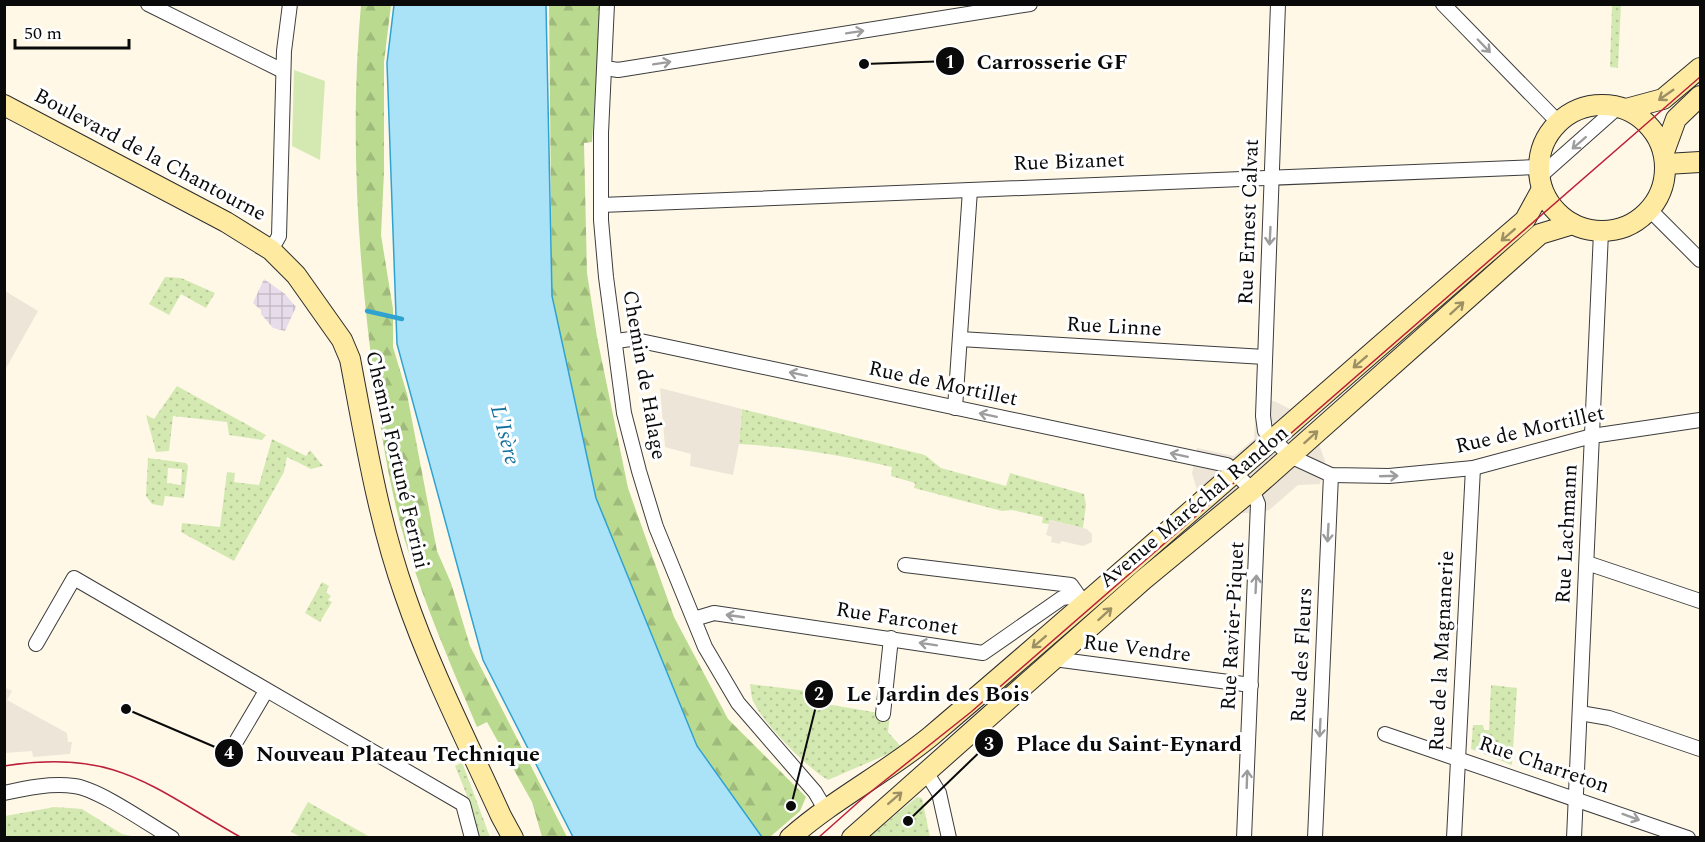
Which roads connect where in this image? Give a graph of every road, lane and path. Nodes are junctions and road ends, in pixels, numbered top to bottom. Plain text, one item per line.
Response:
1 (148, 4) edge
2 (290, 4) edge
3 (607, 4) edge
4 (1030, 4) edge
5 (1278, 4) edge
6 (1443, 4) edge
7 (605, 68) junction
8 (1701, 68) edge
9 (283, 71) junction
10 (1701, 96) edge
11 (4, 105) edge
12 (1622, 108) junction
13 (1558, 122) junction
14 (1665, 158) junction
15 (1701, 162) edge
16 (1273, 178) junction
17 (1540, 178) junction
18 (970, 190) junction
19 (601, 205) junction
20 (1650, 210) junction
21 (1573, 224) junction
22 (1601, 232) junction
23 (271, 250) junction
24 (1701, 260) edge
25 (960, 339) junction
26 (616, 341) junction
27 (1265, 357) junction
28 (955, 408) junction
29 (1701, 420) edge
30 (1592, 436) junction
31 (1272, 438) junction
32 (1290, 456) junction
33 (1473, 468) junction
34 (1233, 473) junction
35 (1331, 475) junction
36 (1252, 490) junction
37 (1587, 562) junction
38 (905, 565) dead end
39 (1080, 600) junction
40 (1701, 601) edge
41 (694, 619) junction
42 (891, 638) junction
43 (36, 644) dead end
44 (1054, 659) junction
45 (1251, 685) junction
46 (266, 691) junction
47 (1580, 713) junction
48 (883, 714) dead end
49 (1385, 734) dead end
50 (237, 740) dead end
51 (1701, 748) edge
52 (1456, 757) junction
53 (926, 772) junction
54 (4, 793) edge
55 (1576, 798) junction
56 (817, 815) junction
57 (509, 833) edge
58 (172, 837) edge
59 (472, 837) edge
60 (790, 837) edge
61 (853, 837) edge
62 (949, 837) edge
63 (1244, 837) edge
64 (1315, 837) edge
65 (1454, 837) edge
66 (1574, 837) edge
67 (1688, 837) edge

1 - 9 street
2 - 9 street
3 - 7 street, Chemin de Halage
7 -> 4 street
5 - 16 street, Rue Ernest Calvat
6 -> 13 street
7 - 19 street, Chemin de Halage
8 -> 12 street
9 - 23 street
10 - 14 street
11 - 23 street, Boulevard de la Chantourne
12 - 13 street
12 - 14 street
12 -> 17 street
13 - 17 street, Avenue Maréchal Randon
14 - 15 street
14 - 20 street
16 - 17 street, Rue Bizanet
16 - 18 street, Rue Bizanet
16 -> 27 street, Rue Ernest Calvat
17 - 21 street
17 -> 31 street, Avenue Maréchal Randon
18 - 19 street, Rue Bizanet
18 - 25 street
19 - 26 street, Chemin de Halage
20 - 22 street
20 - 24 street
21 - 22 street
32 -> 21 street, Avenue Maréchal Randon
22 - 30 street, Rue Lachmann
23 - 57 street, Chemin Fortuné Ferrini
25 - 27 street, Rue Linne
25 - 28 street
28 -> 26 street, Rue de Mortillet
26 - 41 street, Chemin de Halage
27 - 31 street, Rue Ernest Calvat
34 -> 28 street, Rue de Mortillet
29 - 30 street, Rue de Mortillet
30 - 33 street, Rue de Mortillet
30 - 37 street, Rue Lachmann
31 - 32 street, Rue de Mortillet
31 - 34 street, Avenue Maréchal Randon
32 - 35 street, Rue de Mortillet
32 - 36 street, Avenue Maréchal Randon
35 -> 33 street, Rue de Mortillet
33 - 52 street, Rue de la Magnanerie
34 - 36 street, Rue de Mortillet
34 - 39 street, Avenue Maréchal Randon
35 -> 64 street, Rue des Fleurs
44 -> 36 street, Avenue Maréchal Randon
45 -> 36 street, Rue Ravier-Piquet
37 - 40 street
37 - 47 street, Rue Lachmann
38 - 39 street, Avenue Maréchal Randon
39 -> 42 street, Rue Farconet
39 -> 56 street, Avenue Maréchal Randon
42 -> 41 street, Rue Farconet
41 - 56 street, Chemin de Halage
42 - 48 street
43 - 46 street
44 - 45 street, Rue Vendre
44 - 53 street, Avenue Maréchal Randon
63 -> 45 street, Rue Ravier-Piquet
46 - 50 street
46 - 59 street
47 - 51 street
47 - 55 street, Rue Lachmann
49 - 52 street, Rue Charreton
52 - 55 street, Rue Charreton
52 - 65 street, Rue de la Magnanerie
61 -> 53 street, Avenue Maréchal Randon
53 - 62 street
54 - 58 street
55 - 66 street, Rue Lachmann
55 -> 67 street, Rue Charreton
56 - 60 street, Avenue Maréchal Randon

